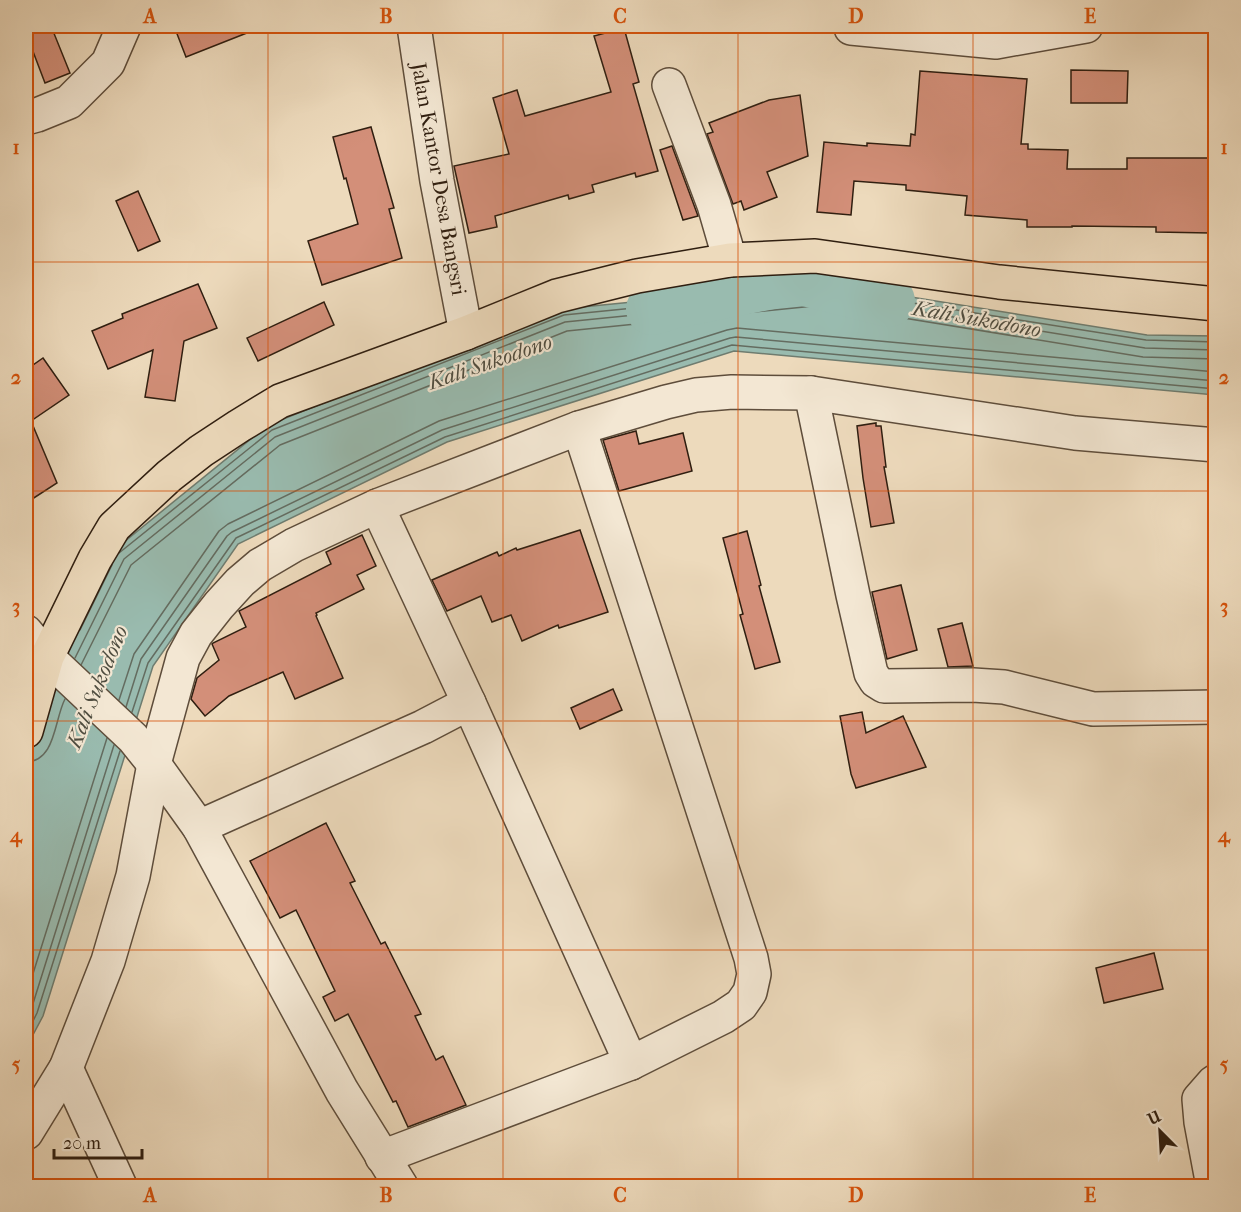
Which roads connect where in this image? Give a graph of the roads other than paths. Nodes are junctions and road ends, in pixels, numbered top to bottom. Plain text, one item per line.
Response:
1 (124, 26) edge
2 (414, 26) edge
3 (1086, 26) edge
4 (851, 28) dead end
5 (669, 85) dead end
6 (26, 118) edge
7 (730, 260) junction
8 (1215, 304) edge
9 (466, 333) junction
10 (811, 393) junction
11 (579, 428) junction
12 (1215, 445) edge
13 (377, 506) junction
14 (26, 632) edge
15 (51, 659) junction
16 (469, 703) junction
17 (1215, 707) edge
18 (26, 731) edge
19 (154, 764) junction
20 (200, 827) junction
21 (631, 1064) junction
22 (66, 1068) junction
23 (1215, 1081) edge
24 (26, 1134) edge
25 (382, 1156) junction
26 (120, 1186) edge
27 (401, 1186) edge
28 (1213, 1186) edge

1 - 6 street
2 - 9 street, Jalan Kantor Desa Bangsri
3 - 4 street
5 - 7 street
7 - 8 main road
7 - 9 main road
9 - 15 main road
10 - 11 street
10 - 12 street
10 - 17 street
11 - 13 street
11 - 21 street
13 - 16 street
13 - 19 street
14 - 15 street
15 - 18 main road
15 - 19 street
16 - 20 street
16 - 21 street
19 - 20 street
19 - 22 street
20 - 25 street
21 - 25 street
22 - 24 street
22 - 26 street
23 - 28 street
25 - 27 street

